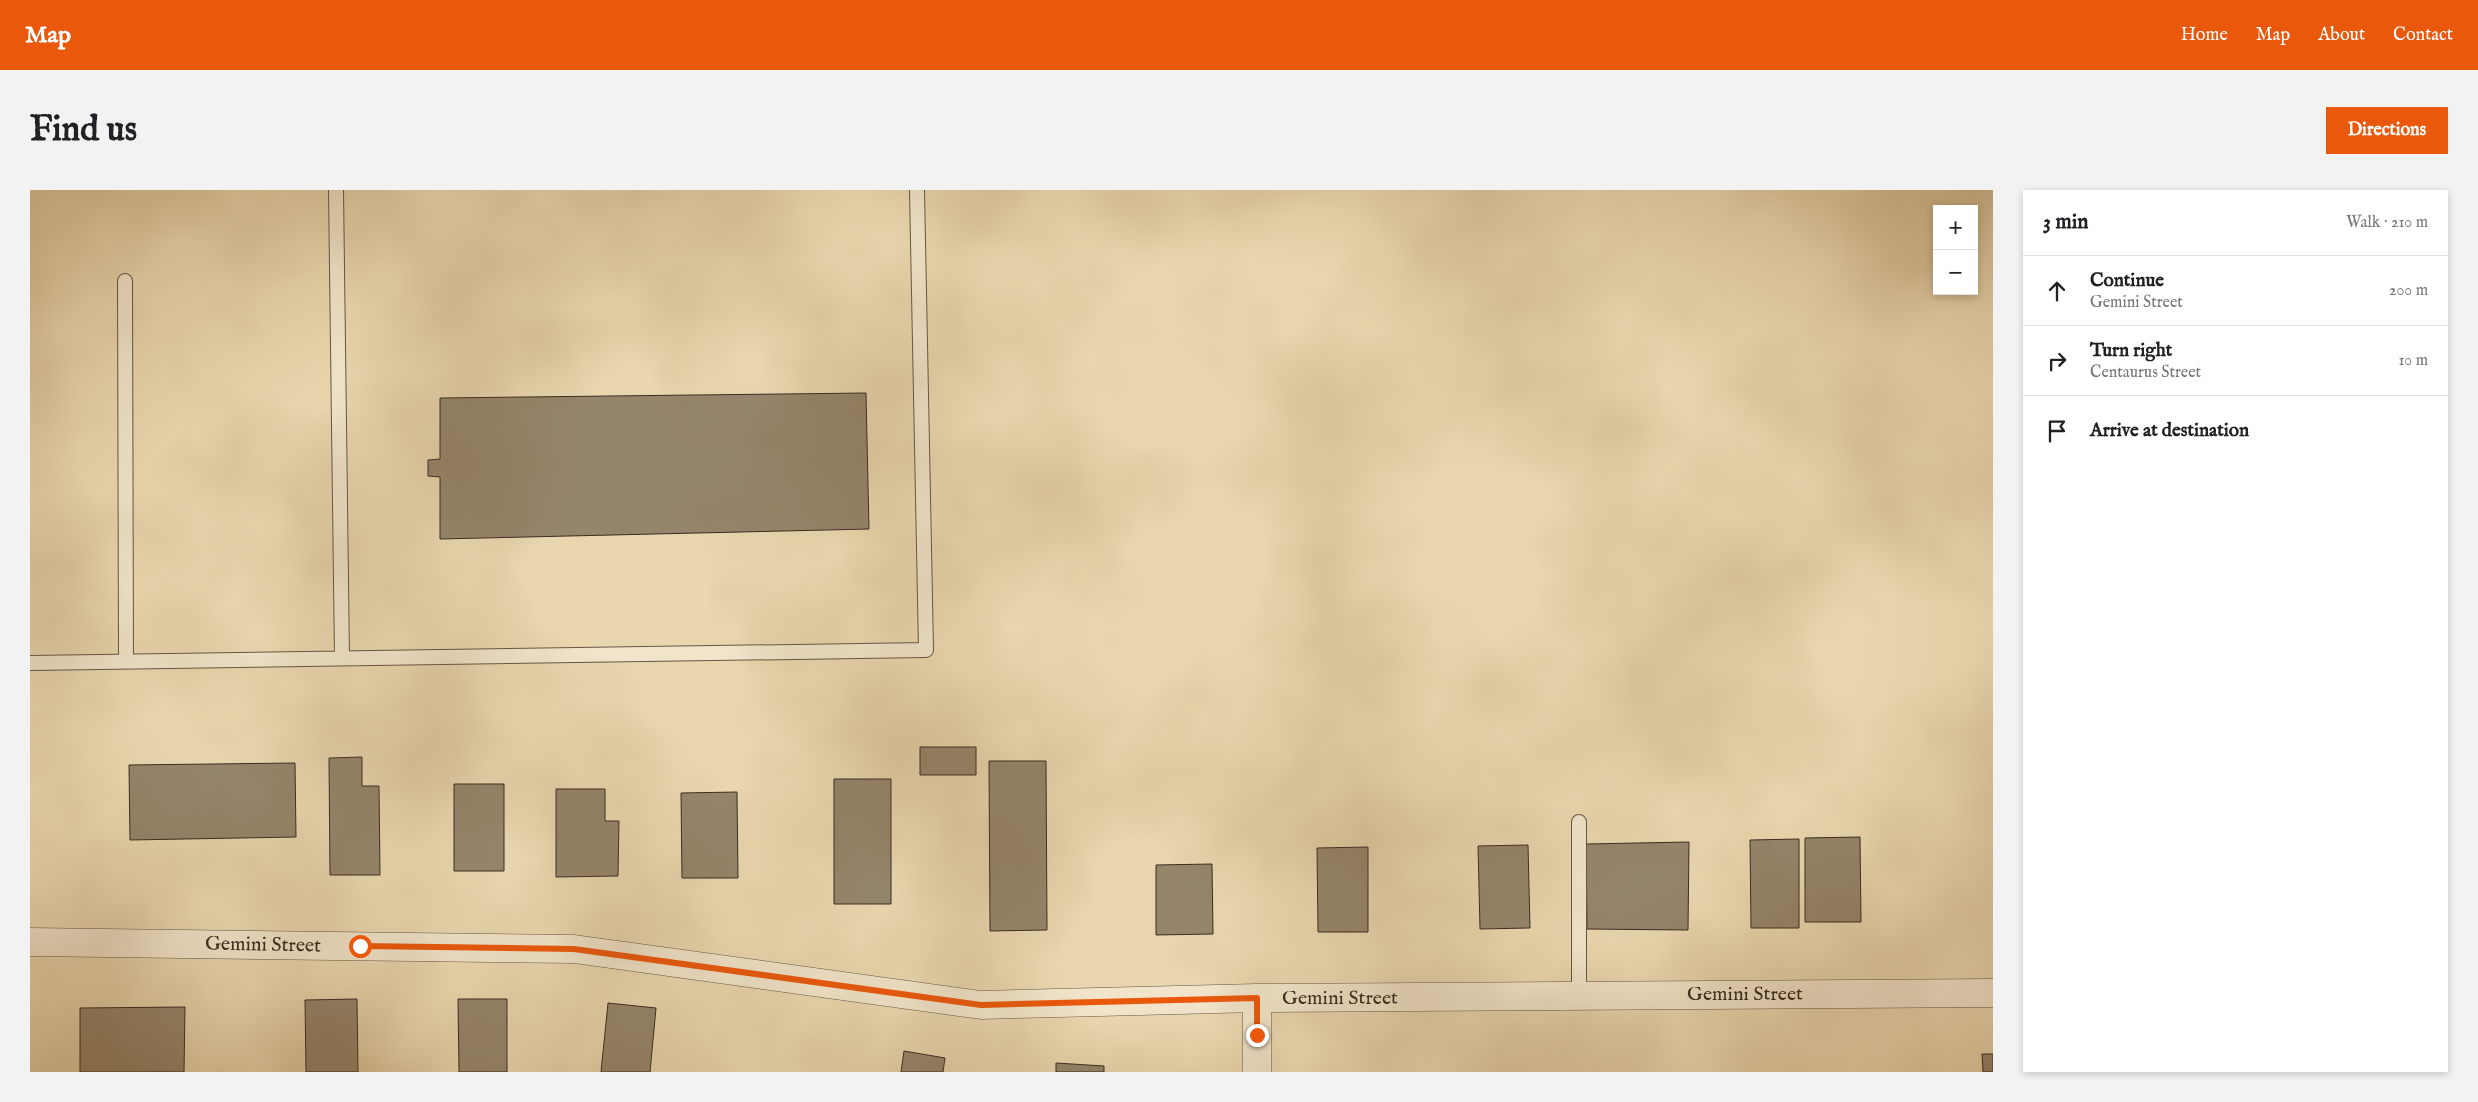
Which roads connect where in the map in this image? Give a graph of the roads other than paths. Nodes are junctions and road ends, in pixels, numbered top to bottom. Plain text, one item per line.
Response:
1 (336, 190) edge
2 (917, 190) edge
3 (125, 280) dead end
4 (342, 658) junction
5 (126, 661) junction
6 (30, 663) edge
7 (1579, 822) dead end
8 (30, 942) edge
9 (1993, 992) edge
10 (1579, 996) junction
11 (1257, 998) junction
12 (1257, 1072) edge

1 - 4 lane
2 - 4 lane
3 - 5 lane
4 - 5 lane
5 - 6 lane
7 - 10 lane
8 - 11 street, Gemini Street
9 - 10 street, Gemini Street
10 - 11 street, Gemini Street
11 - 12 street

